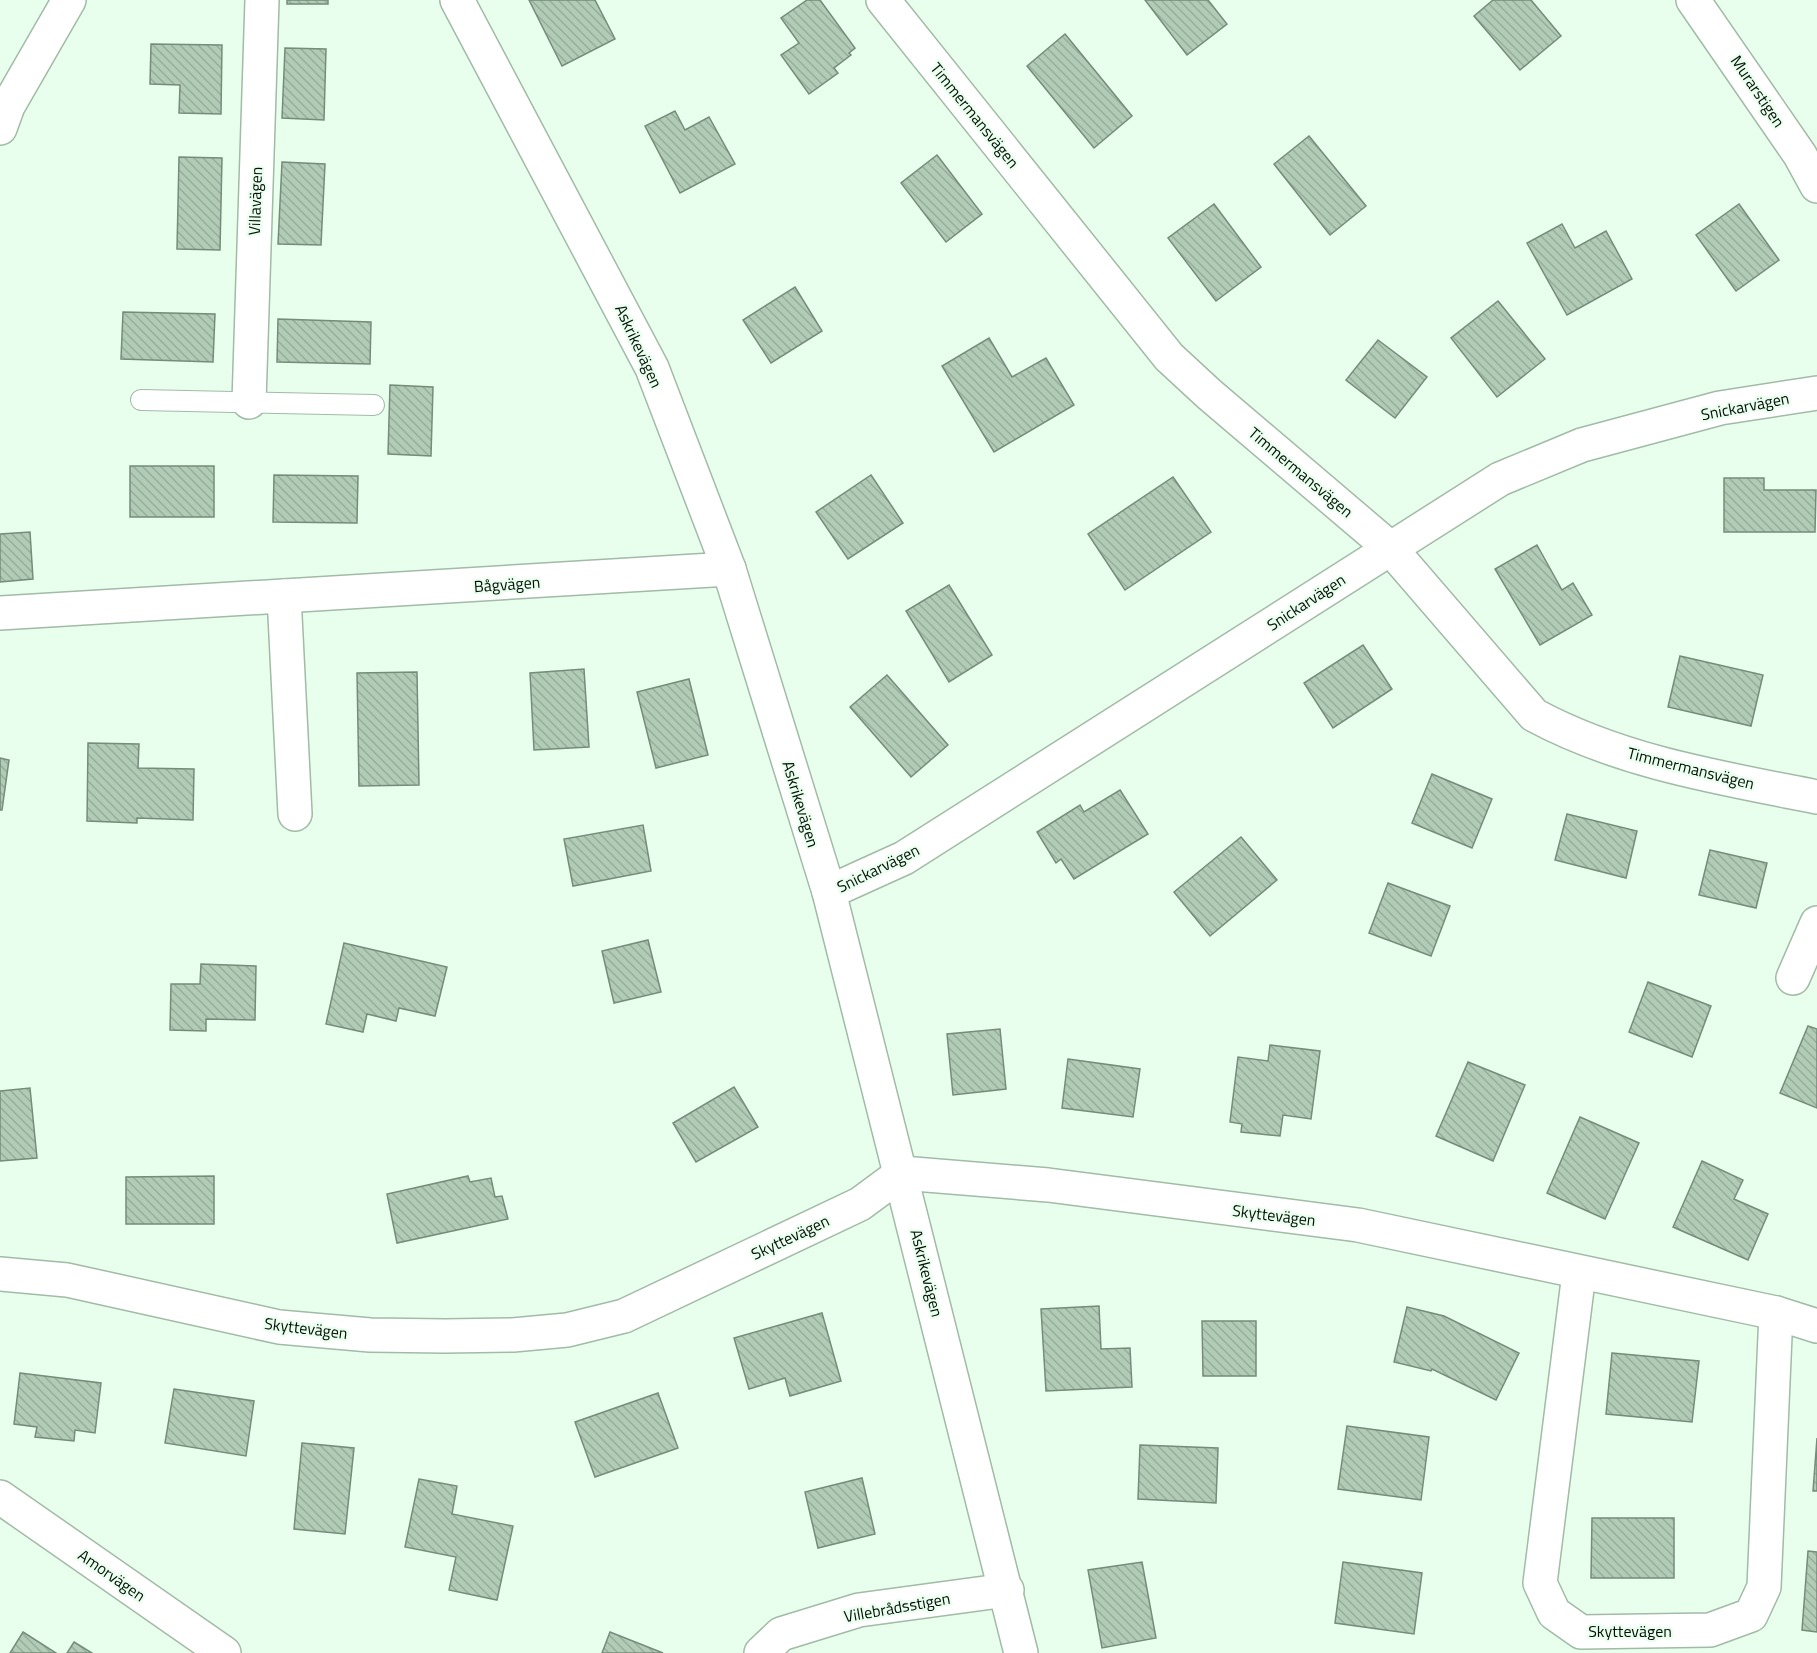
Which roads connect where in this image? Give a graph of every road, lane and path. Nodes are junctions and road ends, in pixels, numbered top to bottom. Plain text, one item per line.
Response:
1 (69, 0) edge
2 (262, 0) edge
3 (457, 0) edge
4 (883, 0) edge
5 (1694, 0) edge
6 (0, 128) edge
7 (1817, 186) edge
8 (1817, 393) edge
9 (141, 400) dead end
10 (249, 402) junction
11 (374, 405) dead end
12 (1390, 548) junction
13 (729, 569) junction
14 (284, 596) junction
15 (0, 613) edge
16 (1817, 797) edge
17 (295, 814) dead end
18 (829, 892) junction
19 (1817, 923) edge
20 (1793, 978) dead end
21 (902, 1173) junction
22 (1579, 1273) junction
23 (0, 1274) edge
24 (1776, 1313) junction
25 (1817, 1326) edge
26 (0, 1497) edge
27 (1006, 1590) junction
28 (224, 1653) edge
29 (760, 1653) edge
30 (1022, 1653) edge

1 - 6 street
2 - 10 street, Villavägen
3 - 13 street, Askrikevägen
4 - 12 street, Timmermansvägen
5 - 7 street, Murarstigen
8 - 12 street, Snickarvägen
9 - 10 lane
10 - 11 lane
12 - 16 street, Timmermansvägen
12 - 18 street, Snickarvägen
13 - 14 street, Bågvägen
13 - 18 street, Askrikevägen
14 - 15 street, Bågvägen
14 - 17 street
18 - 21 street, Askrikevägen
19 - 20 street
21 - 22 street, Skyttevägen
21 - 23 street, Skyttevägen
21 - 27 street, Askrikevägen
22 - 24 street, Skyttevägen
22 - 24 street, Skyttevägen
24 - 25 street, Skyttevägen
26 - 28 street, Amorvägen
27 - 29 street, Villebrådsstigen
27 - 30 street, Askrikevägen

